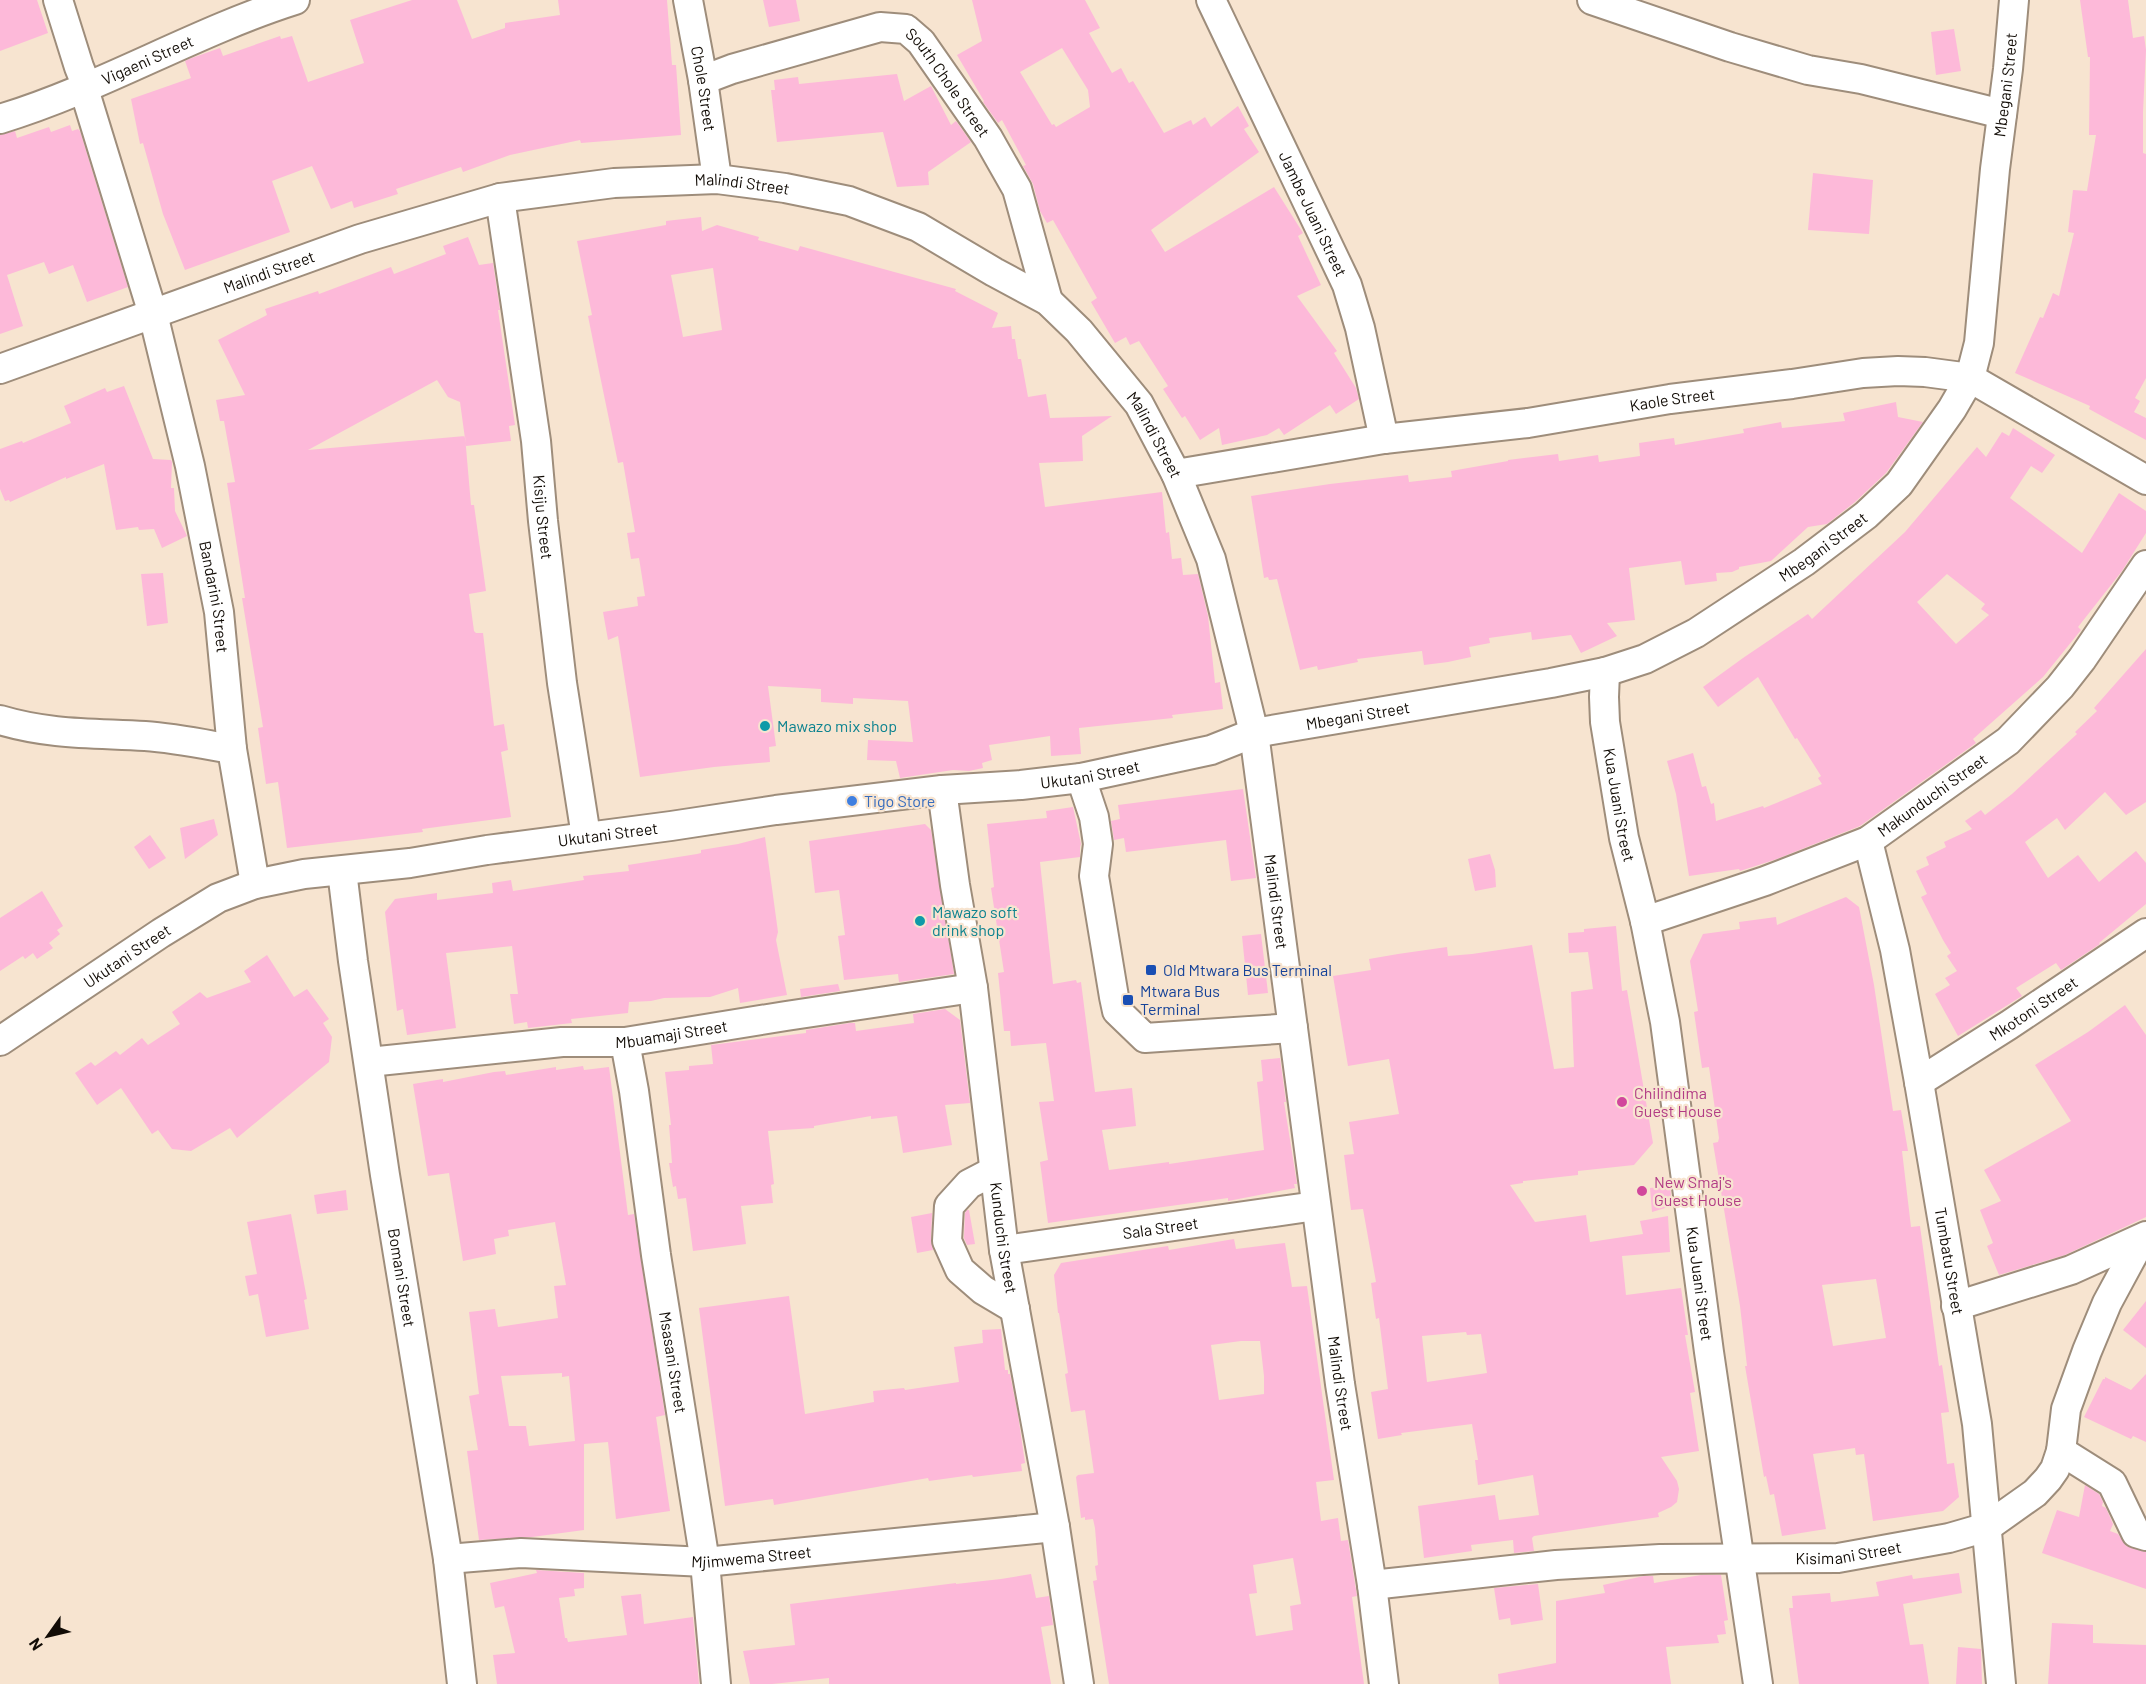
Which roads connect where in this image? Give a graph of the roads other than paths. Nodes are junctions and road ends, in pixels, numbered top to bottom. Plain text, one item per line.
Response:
1 (58, 0) edge
2 (688, 0) edge
3 (1211, 0) edge
4 (1592, 0) edge
5 (2014, 0) edge
6 (288, 1) edge
7 (703, 80) junction
8 (86, 88) junction
9 (2002, 114) junction
10 (0, 119) edge
11 (717, 178) junction
12 (500, 198) junction
13 (1048, 301) junction
14 (153, 314) junction
15 (0, 369) edge
16 (1970, 378) junction
17 (1384, 439) junction
18 (1176, 474) junction
19 (2146, 480) edge
20 (2146, 565) edge
21 (1605, 672) junction
22 (0, 720) edge
23 (1254, 733) junction
24 (232, 748) junction
25 (1082, 778) junction
26 (942, 790) junction
27 (586, 836) junction
28 (1868, 841) junction
29 (342, 871) junction
30 (255, 884) junction
31 (1645, 921) junction
32 (2146, 933) edge
33 (973, 988) junction
34 (1293, 1028) junction
35 (0, 1041) edge
36 (625, 1042) junction
37 (369, 1062) junction
38 (1919, 1082) junction
39 (994, 1171) junction
40 (1316, 1206) junction
41 (2143, 1238) edge
42 (1004, 1250) junction
43 (1956, 1306) junction
44 (1015, 1309) junction
45 (2061, 1451) junction
46 (1055, 1527) junction
47 (1987, 1527) junction
48 (2146, 1536) edge
49 (448, 1559) junction
50 (1740, 1559) junction
51 (705, 1562) junction
52 (1372, 1585) junction
53 (462, 1684) edge
54 (716, 1684) edge
55 (1078, 1684) edge
56 (1384, 1684) edge
57 (1758, 1684) edge
58 (2001, 1684) edge

1 - 8 street, Bandarini Street
2 - 7 street, Chole Street
3 - 17 street, Jambe Juani Street
4 - 9 street
5 - 9 street, Mbegani Street
6 - 8 street, Vigaeni Street
7 - 11 street, Chole Street
7 - 13 street, South Chole Street
8 - 10 street, Vigaeni Street
8 - 14 street, Bandarini Street
9 - 16 street, Mbegani Street
11 - 12 street, Malindi Street
11 - 13 street, Malindi Street
12 - 14 street, Malindi Street
12 - 27 street, Kisiju Street
13 - 18 street, Malindi Street
14 - 15 street, Malindi Street
14 - 24 street, Bandarini Street
16 - 17 street, Kaole Street
16 - 19 street, Kaole Street
16 - 21 street, Mbegani Street
17 - 18 street, Kaole Street
18 - 23 street, Malindi Street
20 - 28 street, Makunduchi Street
21 - 23 street, Mbegani Street
21 - 31 street, Kua Juani Street
22 - 24 street
23 - 25 street, Ukutani Street
23 - 34 street, Malindi Street
24 - 30 street, Bandarini Street
25 - 26 street, Ukutani Street
25 - 34 street
26 - 27 street, Ukutani Street
26 - 33 street, Kunduchi Street
27 - 29 street, Ukutani Street
28 - 31 street, Makunduchi Street
28 - 38 street, Tumbatu Street
29 - 30 street, Ukutani Street
29 - 37 street, Bomani Street
30 - 35 street, Ukutani Street
31 - 50 street, Kua Juani Street
32 - 38 street, Mkotoni Street
33 - 36 street, Mbuamaji Street
33 - 39 street, Kunduchi Street
34 - 40 street, Malindi Street
36 - 37 street, Mbuamaji Street
36 - 51 street, Msasani Street
37 - 49 street, Bomani Street
38 - 43 street, Tumbatu Street
39 - 42 street, Kunduchi Street
39 - 44 street
40 - 42 street, Sala Street
40 - 52 street, Malindi Street
41 - 43 street, Kisimani Street
41 - 45 street, Kisimani Street
42 - 44 street, Kunduchi Street
43 - 47 street, Tumbatu Street
44 - 46 street, Kunduchi Street
45 - 47 street, Kisimani Street
45 - 48 street
46 - 51 street, Mjimwema Street
46 - 55 street, Kunduchi Street
47 - 50 street, Kisimani Street
47 - 58 street, Tumbatu Street
49 - 51 street, Mjimwema Street
49 - 53 street, Bomani Street
50 - 52 street, Kisimani Street
50 - 57 street, Kua Juani Street
51 - 54 street, Msasani Street
52 - 56 street, Malindi Street

